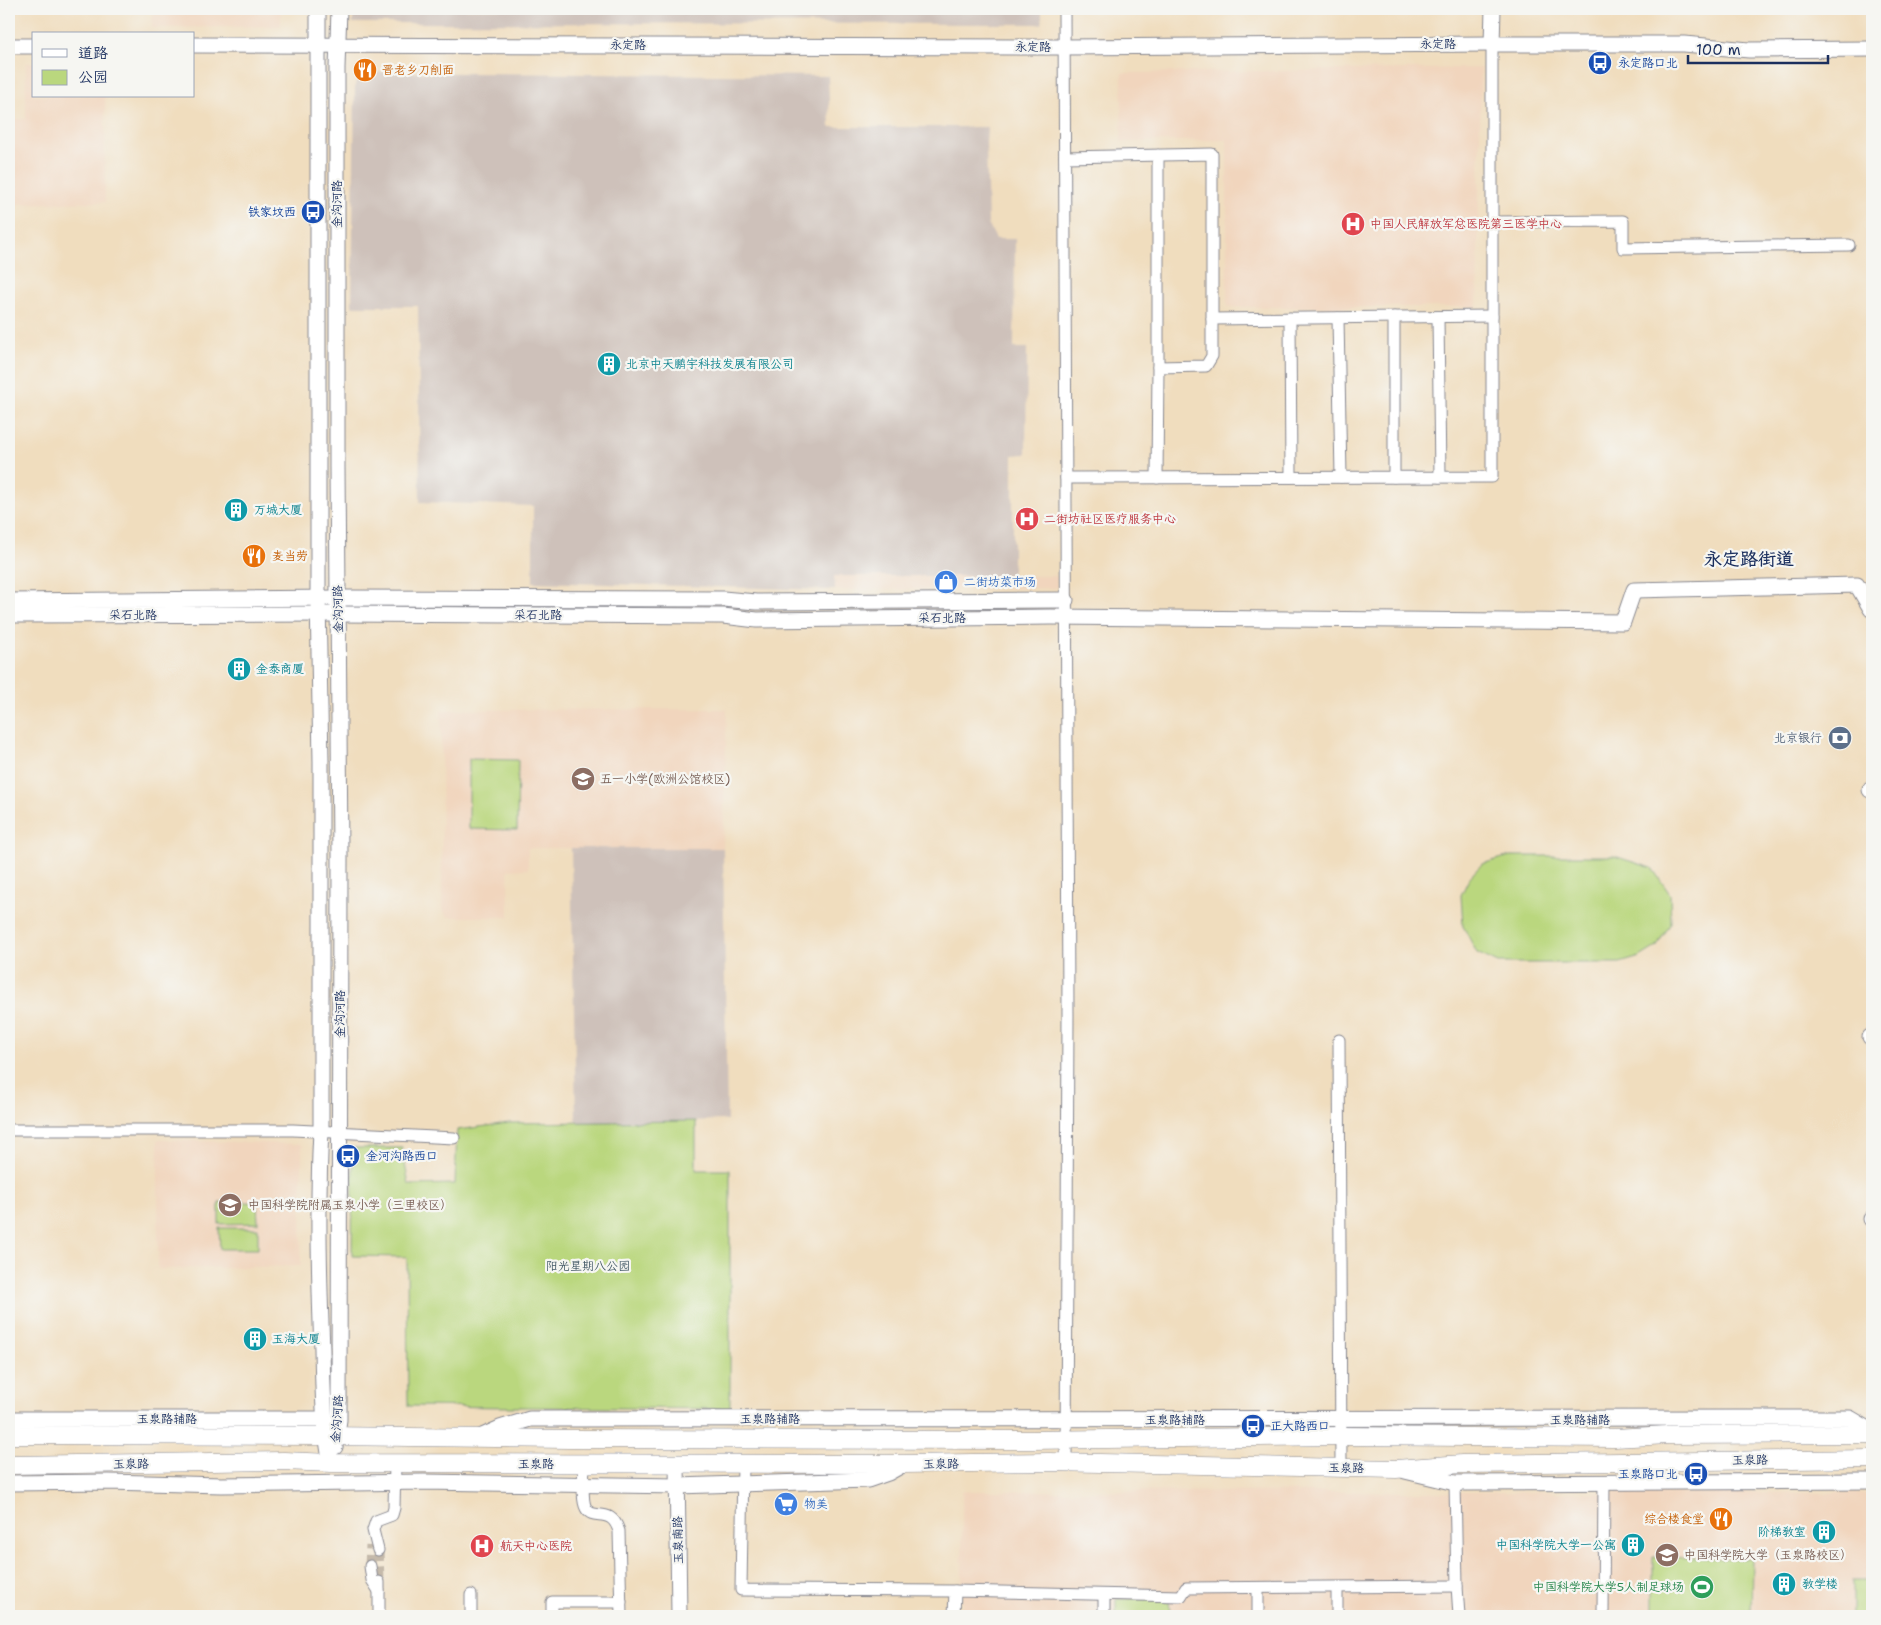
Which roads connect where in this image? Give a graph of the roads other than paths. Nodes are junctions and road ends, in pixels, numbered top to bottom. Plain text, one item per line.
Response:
1 (318, 9) edge
2 (339, 9) edge
3 (1064, 9) edge
4 (1492, 9) edge
5 (1492, 44) junction
6 (195, 45) edge
7 (318, 45) junction
8 (338, 45) junction
9 (9, 46) edge
10 (32, 46) edge
11 (1064, 47) junction
12 (1872, 49) edge
13 (1158, 155) junction
14 (1065, 157) junction
15 (1492, 222) junction
16 (1849, 245) dead end
17 (1492, 316) junction
18 (1394, 317) junction
19 (1438, 317) junction
20 (1290, 318) junction
21 (1338, 318) junction
22 (1212, 319) junction
23 (1158, 366) junction
24 (1292, 477) junction
25 (1341, 477) junction
26 (1394, 477) junction
27 (1440, 477) junction
28 (1066, 478) junction
29 (1157, 478) junction
30 (338, 598) junction
31 (318, 599) junction
32 (1066, 600) junction
33 (9, 601) edge
34 (1872, 609) edge
35 (318, 614) junction
36 (339, 614) junction
37 (9, 615) edge
38 (1066, 618) junction
39 (1339, 1040) dead end
40 (9, 1130) edge
41 (321, 1131) junction
42 (340, 1132) junction
43 (454, 1138) dead end
44 (1850, 1418) junction
45 (1872, 1418) edge
46 (9, 1419) edge
47 (1066, 1420) junction
48 (1342, 1428) junction
49 (329, 1430) junction
50 (1872, 1433) edge
51 (9, 1435) edge
52 (270, 1436) junction
53 (372, 1437) junction
54 (478, 1438) junction
55 (1065, 1439) junction
56 (1032, 1440) junction
57 (1872, 1459) edge
58 (261, 1462) junction
59 (1032, 1462) junction
60 (1066, 1462) junction
61 (1670, 1462) junction
62 (332, 1463) junction
63 (677, 1463) junction
64 (108, 1464) junction
65 (356, 1464) junction
66 (395, 1464) junction
67 (584, 1464) junction
68 (743, 1464) junction
69 (904, 1464) junction
70 (9, 1465) edge
71 (1341, 1468) junction
72 (1396, 1469) junction
73 (1604, 1481) junction
74 (1625, 1481) junction
75 (1872, 1481) edge
76 (9, 1482) edge
77 (64, 1482) junction
78 (395, 1483) junction
79 (1455, 1483) junction
80 (584, 1484) junction
81 (742, 1484) junction
82 (678, 1486) junction
83 (374, 1544) tunnel mouth
84 (370, 1566) tunnel mouth
85 (1457, 1586) junction
86 (1258, 1588) junction
87 (1337, 1588) junction
88 (955, 1592) junction
89 (471, 1595) dead end
90 (1104, 1595) junction
91 (621, 1602) junction
92 (379, 1616) edge
93 (471, 1616) edge
94 (552, 1616) edge
95 (621, 1616) edge
96 (679, 1616) edge
97 (954, 1616) edge
98 (1104, 1616) edge
99 (1258, 1616) edge
100 (1337, 1616) edge
101 (1459, 1616) edge
102 (1604, 1616) edge

1 - 7 street, 金沟河路
2 - 8 street, 金沟河路
3 - 11 street
4 - 5 street
5 - 11 street, 永定路
5 - 12 street, 永定路
5 - 15 street
6 - 7 street, 永定路
7 - 8 street, 永定路
7 - 31 street, 金沟河路
8 - 11 street, 永定路
8 - 30 street, 金沟河路
9 - 10 street
11 - 14 street
13 - 14 street
13 - 22 street
13 - 23 street
14 - 28 street
15 - 16 street
15 - 17 street
17 - 19 street
17 - 27 street
18 - 19 street
18 - 21 street
18 - 26 street
19 - 27 street
20 - 21 street
20 - 22 street
20 - 24 street
21 - 25 street
22 - 23 street
23 - 29 street
24 - 25 street
24 - 29 street
25 - 26 street
26 - 27 street
28 - 29 street
28 - 32 street
30 - 31 street, 采石北路
30 - 32 street, 采石北路
30 - 36 street, 金沟河路
31 - 33 street, 采石北路
31 - 35 street, 金沟河路
32 - 38 street
34 - 38 street, 采石北路
35 - 36 street, 采石北路
35 - 37 street, 采石北路
35 - 41 street, 金沟河路
36 - 38 street, 采石北路
36 - 42 street, 金沟河路
38 - 47 street
39 - 48 street
40 - 41 street
41 - 42 street
41 - 49 street, 金沟河路
42 - 43 street
42 - 49 street, 金沟河路
44 - 45 street
44 - 48 street, 玉泉路辅路
44 - 50 street
46 - 49 street, 玉泉路辅路
47 - 48 street, 玉泉路辅路
47 - 54 street, 玉泉路辅路
47 - 55 street
48 - 50 main road, 玉泉路
48 - 55 main road, 玉泉路
48 - 71 street
49 - 52 main road, 玉泉路
49 - 53 main road, 玉泉路
49 - 62 street, 金沟河路
51 - 52 main road, 玉泉路
52 - 58 main road
53 - 54 main road, 玉泉路
53 - 65 main road
54 - 56 main road, 玉泉路
55 - 56 main road, 玉泉路
55 - 60 street
56 - 59 main road
57 - 61 main road, 玉泉路
58 - 62 main road, 玉泉路
58 - 64 main road, 玉泉路
59 - 60 main road, 玉泉路
59 - 69 main road, 玉泉路
60 - 71 main road, 玉泉路
61 - 72 main road, 玉泉路
61 - 74 street
62 - 65 main road, 玉泉路
63 - 67 main road, 玉泉路
63 - 68 main road, 玉泉路
63 - 82 street, 玉泉南路
64 - 70 main road, 玉泉路
64 - 77 street
65 - 66 main road, 玉泉路
66 - 67 main road, 玉泉路
66 - 78 street
67 - 80 street
68 - 69 main road, 玉泉路
68 - 81 street
69 - 81 street
71 - 72 main road, 玉泉路
72 - 79 street
73 - 74 street
73 - 79 street
73 - 102 street
74 - 75 street
76 - 77 street
77 - 78 street
78 - 80 street
78 - 83 street
79 - 85 street
80 - 82 street
80 - 91 street
81 - 82 street
81 - 88 street
82 - 96 street, 玉泉南路
84 - 92 street
85 - 87 street
85 - 101 street
86 - 87 street
86 - 90 street
86 - 99 street
87 - 100 street
88 - 90 street
88 - 97 street
89 - 93 street
90 - 98 street
91 - 94 street
91 - 95 street

